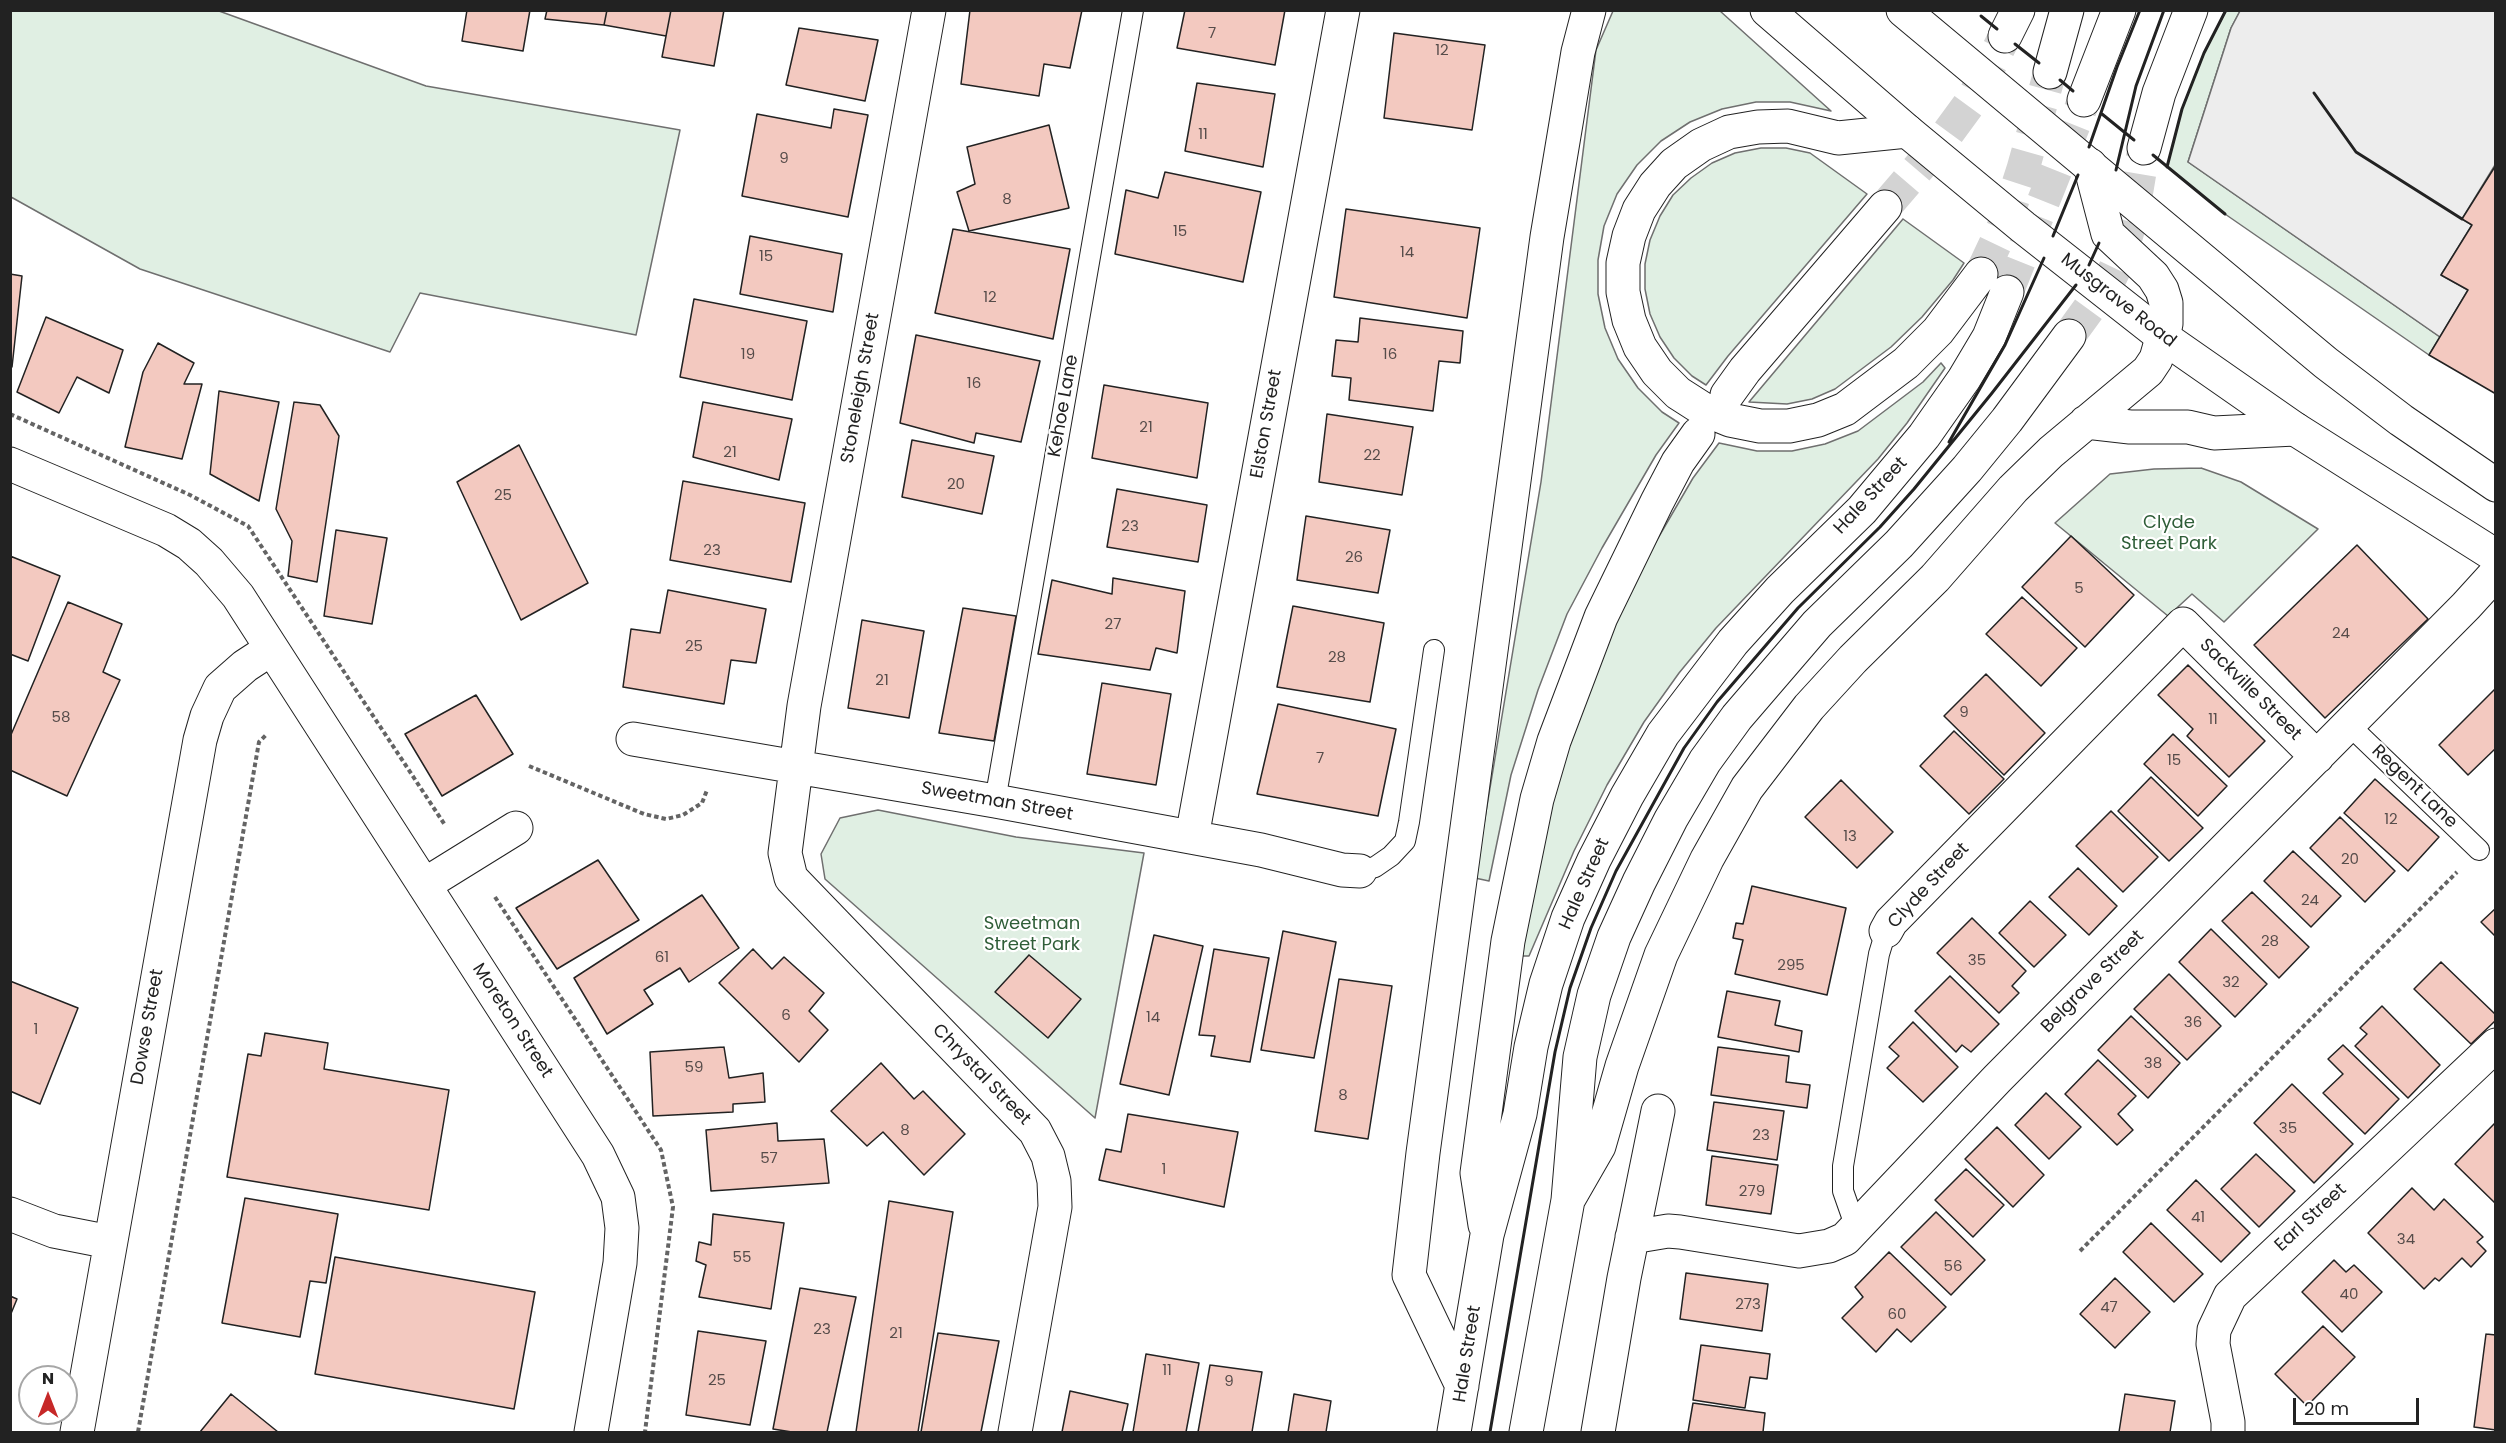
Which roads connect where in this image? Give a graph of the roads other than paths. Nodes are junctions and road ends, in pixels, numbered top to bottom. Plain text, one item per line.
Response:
1 (929, 10) edge
2 (1133, 10) edge
3 (1343, 10) edge
4 (1589, 10) edge
5 (1767, 10) edge
6 (1903, 10) edge
7 (2067, 10) edge
8 (2119, 10) edge
9 (2191, 10) edge
10 (2050, 72) tunnel mouth
11 (2084, 100) tunnel mouth
12 (1907, 131) junction
13 (2144, 148) tunnel mouth
14 (2090, 165) junction
15 (1885, 207) tunnel mouth
16 (1981, 274) tunnel mouth
17 (2007, 292) tunnel mouth
18 (2069, 336) tunnel mouth
19 (2163, 337) junction
20 (1727, 395) dead end
21 (2086, 422) junction
22 (2295, 429) junction
23 (1698, 434) dead end
24 (10, 464) edge
25 (2496, 485) edge
26 (2496, 556) edge
27 (2496, 573) edge
28 (2183, 624) joint
29 (270, 649) junction
30 (1434, 650) dead end
31 (2349, 724) junction
32 (633, 739) dead end
33 (2317, 757) junction
34 (796, 766) junction
35 (995, 801) junction
36 (516, 828) dead end
37 (1192, 837) junction
38 (2479, 850) road end
39 (1360, 871) joint
40 (424, 885) junction
41 (1886, 931) joint
42 (2496, 1045) edge
43 (1658, 1112) dead end
44 (1568, 1200) junction
45 (10, 1214) edge
46 (1856, 1228) junction
47 (1487, 1235) junction
48 (1632, 1237) junction
49 (110, 1242) junction
50 (1462, 1386) junction
51 (77, 1432) edge
52 (591, 1432) edge
53 (1015, 1432) edge
54 (1455, 1432) edge
55 (1526, 1432) edge
56 (1598, 1432) edge
57 (2228, 1432) edge

1 - 34 main road, Stoneleigh Street
2 - 35 lane, Kehoe Lane
3 - 37 main road, Elston Street
4 - 50 main road
5 - 12 main road, Musgrave Road
6 - 14 main road
7 - 10 main road
8 - 11 main road
9 - 13 main road
12 - 16 main road
12 - 19 main road, Musgrave Road
14 - 19 main road
14 - 25 main road
15 - 20 main road
17 - 47 main road, Hale Street
18 - 44 main road
19 - 21 main road
19 - 22 main road, Musgrave Road
21 - 22 main road
21 - 44 main road
22 - 26 main road, Musgrave Road
23 - 47 main road
24 - 29 main road, Moreton Street
27 - 31 main road, Belgrave Street
28 - 33 main road, Sackville Street
28 - 41 main road, Clyde Street
29 - 40 main road, Moreton Street
29 - 49 main road, Dowse Street
30 - 39 lane
31 - 33 main road, Belgrave Street
31 - 38 lane, Regent Lane
32 - 34 main road, Sweetman Street
33 - 46 main road, Belgrave Street
34 - 35 main road, Sweetman Street
34 - 53 main road, Chrystal Street
35 - 37 main road, Sweetman Street
36 - 40 main road
37 - 39 main road, Sweetman Street
40 - 52 main road, Moreton Street
41 - 46 lane, Clyde Street
42 - 57 main road, Earl Street
43 - 48 main road
44 - 55 main road
45 - 49 main road
46 - 48 main road, Belgrave Street
47 - 50 main road, Hale Street
48 - 56 main road
49 - 51 main road, Dowse Street
50 - 54 main road, Hale Street

